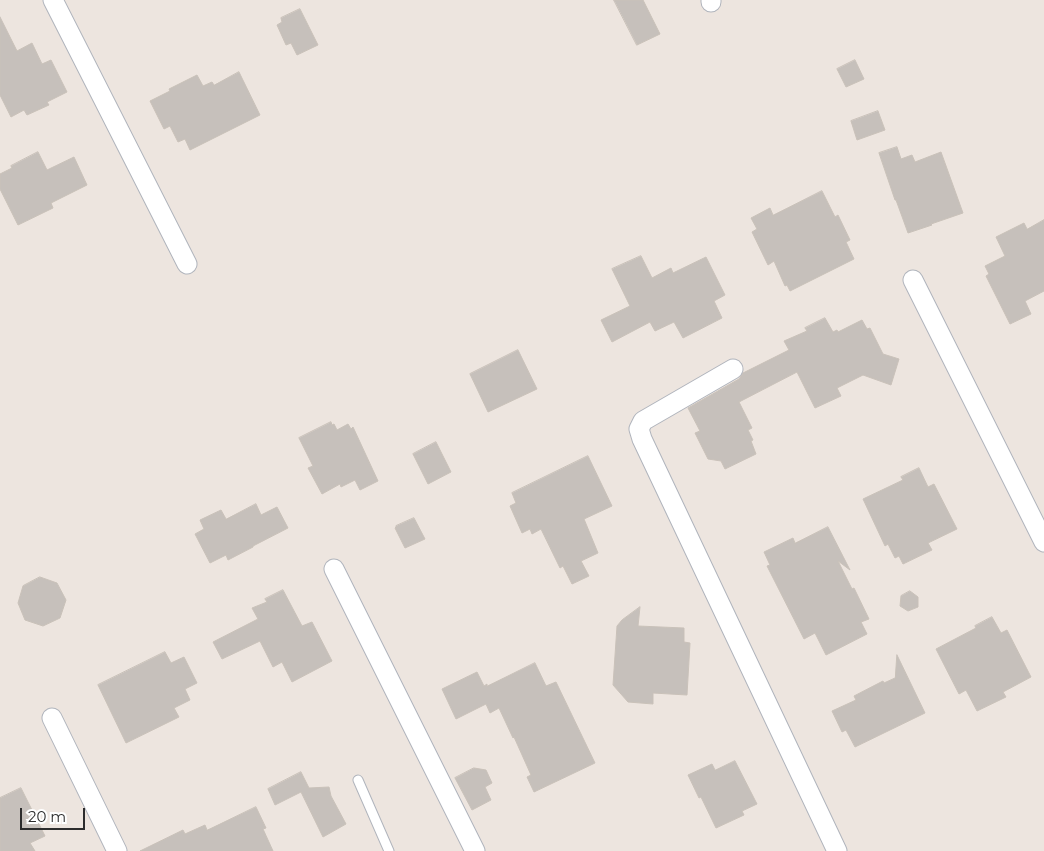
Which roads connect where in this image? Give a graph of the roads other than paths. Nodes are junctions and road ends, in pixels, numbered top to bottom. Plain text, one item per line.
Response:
1 (53, 0) edge
2 (187, 264) dead end
3 (914, 280) dead end
4 (733, 368) dead end
5 (1044, 542) edge
6 (334, 569) dead end
7 (52, 718) dead end
8 (358, 780) dead end
9 (117, 851) edge
10 (388, 851) edge
11 (475, 851) edge
12 (837, 851) edge

1 - 2 street
3 - 5 street
4 - 12 street
6 - 11 street
7 - 9 street
8 - 10 lane

